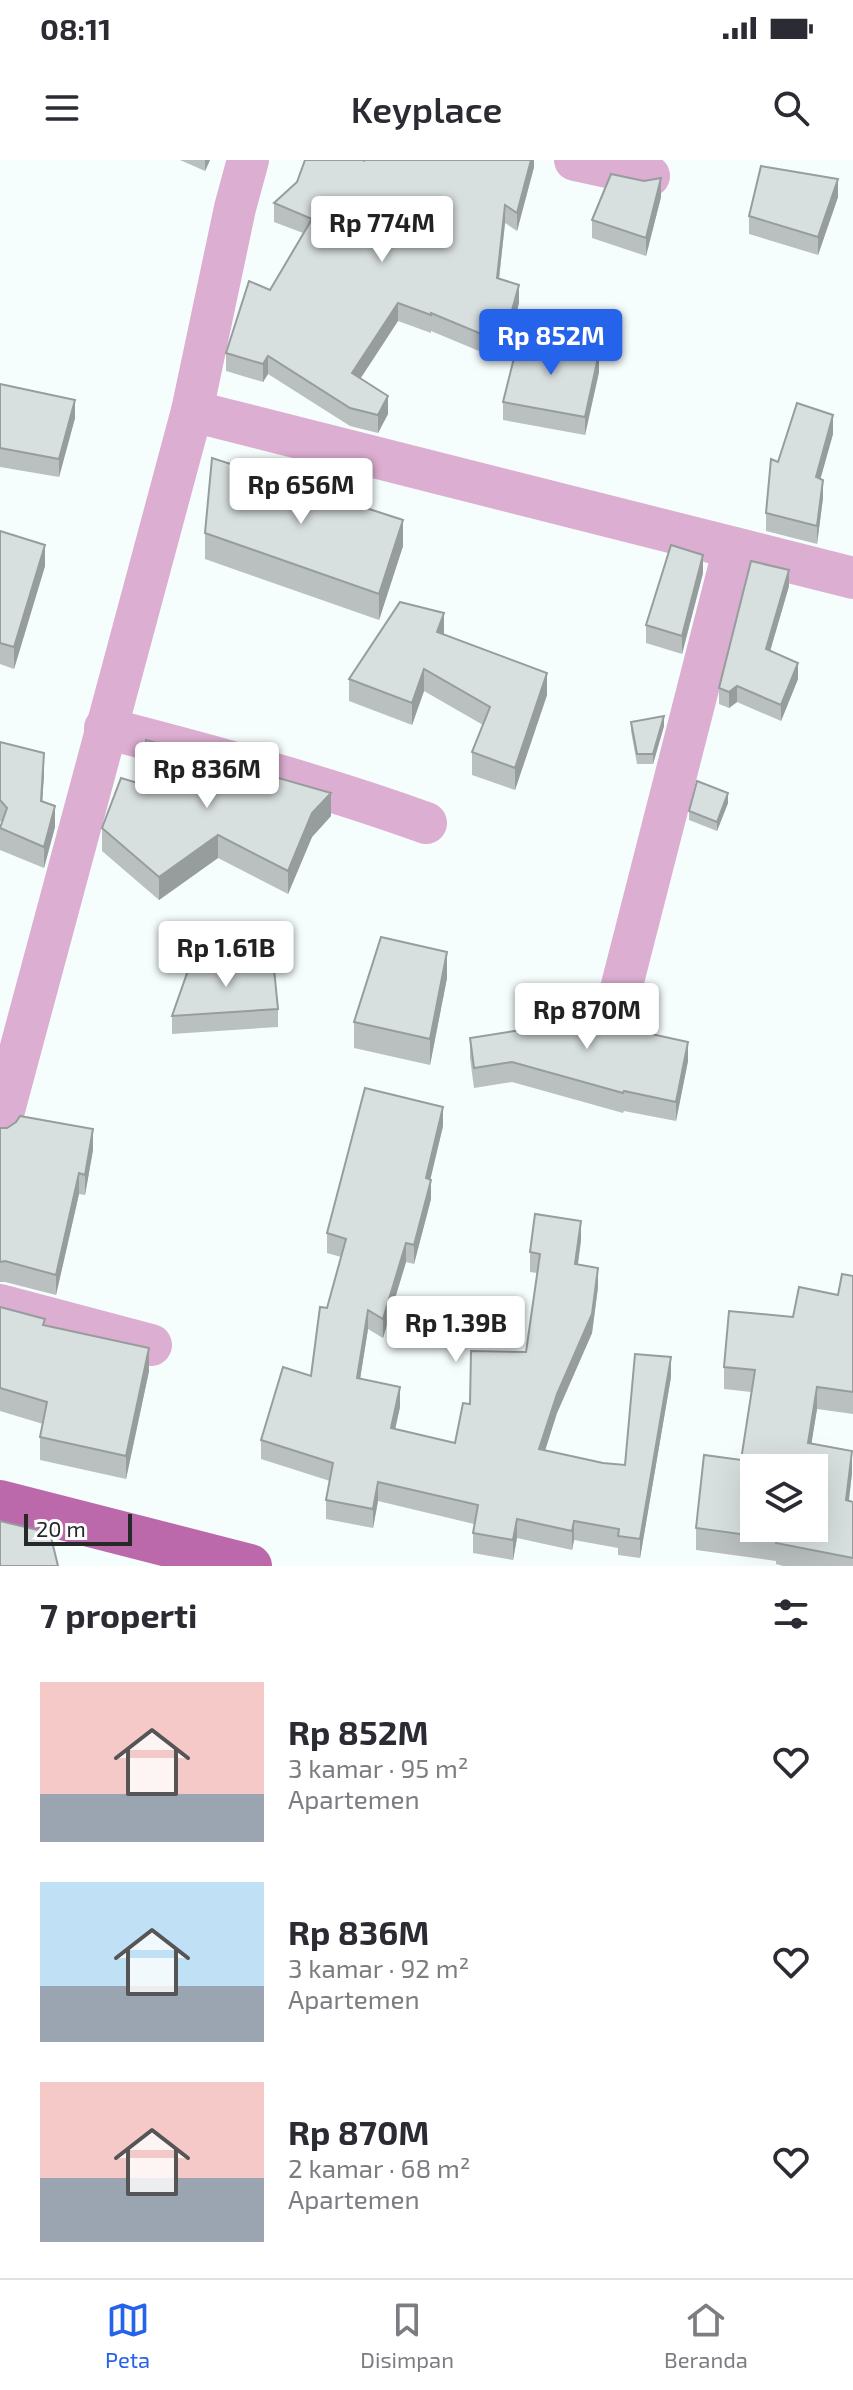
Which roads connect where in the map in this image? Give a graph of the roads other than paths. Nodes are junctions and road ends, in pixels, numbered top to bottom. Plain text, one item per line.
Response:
1 (248, 160) edge
2 (575, 160) edge
3 (649, 176) dead end
4 (192, 411) junction
5 (734, 548) junction
6 (853, 578) edge
7 (105, 728) junction
8 (426, 823) dead end
9 (611, 1028) edge
10 (0, 1125) edge
11 (0, 1305) edge
12 (151, 1345) edge
13 (0, 1502) edge
14 (250, 1566) edge

1 - 4 street
2 - 3 street
4 - 5 street
4 - 7 street
5 - 6 street
5 - 9 street
7 - 8 street
7 - 10 street
11 - 12 street
13 - 14 main road

